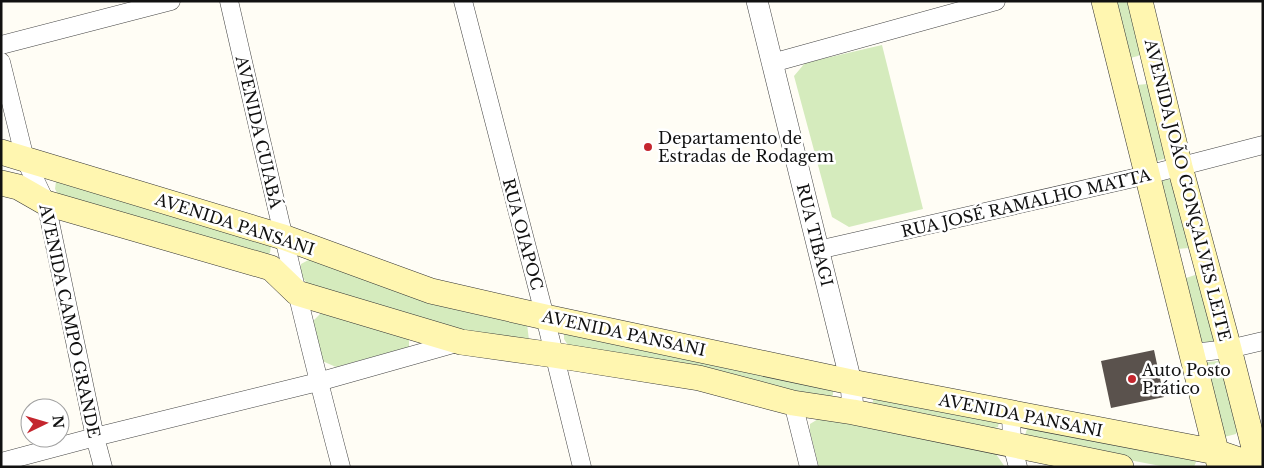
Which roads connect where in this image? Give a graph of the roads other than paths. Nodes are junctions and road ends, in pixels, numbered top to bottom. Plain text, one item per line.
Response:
1 (171, 1) edge
2 (229, 1) edge
3 (463, 1) edge
4 (756, 1) edge
5 (996, 1) edge
6 (1104, 1) edge
7 (1140, 1) edge
8 (1, 45) edge
9 (1, 62) edge
10 (772, 63) junction
11 (1155, 63) junction
12 (1122, 73) junction
13 (1263, 145) edge
14 (1, 152) edge
15 (25, 159) junction
16 (1180, 167) junction
17 (1147, 175) junction
18 (1, 183) edge
19 (46, 203) junction
20 (283, 237) junction
21 (818, 250) junction
22 (1205, 259) junction
23 (1170, 266) junction
24 (297, 293) junction
25 (545, 317) junction
26 (1263, 341) edge
27 (460, 342) junction
28 (1229, 349) junction
29 (1192, 353) junction
30 (554, 355) junction
31 (318, 382) junction
32 (851, 382) junction
33 (793, 403) junction
34 (853, 412) junction
35 (1011, 413) junction
36 (95, 437) junction
37 (1015, 456) edge
38 (1218, 459) edge
39 (1, 462) edge
40 (103, 467) edge
41 (341, 467) edge
42 (582, 467) edge
43 (809, 467) edge
44 (1121, 467) edge
45 (1259, 467) edge

1 - 8 street
2 - 20 street, AVENIDA CUIABÁ
3 - 25 street, RUA OIAPOC
4 - 10 street, RUA TIBAGI
5 - 10 street
6 - 12 main road
7 - 11 main road, AVENIDA JOÃO GONÇALVES LEITE
9 - 15 street, AVENIDA CAMPO GRANDE
10 - 21 street, RUA TIBAGI
11 - 12 main road
11 - 16 main road, AVENIDA JOÃO GONÇALVES LEITE
12 - 17 main road
13 - 16 street, RUA JOSÉ RAMALHO MATTA
14 - 15 main road, AVENIDA PANSANI
15 - 19 street, AVENIDA CAMPO GRANDE
15 - 20 main road, AVENIDA PANSANI
16 - 17 street, RUA JOSÉ RAMALHO MATTA
16 - 22 main road, AVENIDA JOÃO GONÇALVES LEITE
17 - 21 street, RUA JOSÉ RAMALHO MATTA
17 - 23 main road
18 - 19 main road, AVENIDA PANSANI
19 - 24 main road, AVENIDA PANSANI
19 - 36 street, AVENIDA CAMPO GRANDE
20 - 24 street, AVENIDA CUIABÁ
20 - 25 main road, AVENIDA PANSANI
21 - 32 street, RUA TIBAGI
22 - 23 main road
22 - 28 main road, AVENIDA JOÃO GONÇALVES LEITE
23 - 29 main road
24 - 27 main road, AVENIDA PANSANI
24 - 31 street, AVENIDA CUIABÁ
25 - 30 street, RUA OIAPOC
25 - 32 main road, AVENIDA PANSANI
26 - 28 street
27 - 30 main road, AVENIDA PANSANI
27 - 31 street
28 - 29 street
28 - 45 main road, AVENIDA JOÃO GONÇALVES LEITE
29 - 38 main road
30 - 33 main road, AVENIDA PANSANI
30 - 42 street, RUA OIAPOC
31 - 36 street
31 - 41 street, AVENIDA CUIABÁ
32 - 34 street, RUA TIBAGI
32 - 35 main road, AVENIDA PANSANI
33 - 34 main road, AVENIDA PANSANI
33 - 43 street
34 - 37 main road, AVENIDA PANSANI
35 - 37 street
35 - 38 main road, AVENIDA PANSANI
36 - 39 street
36 - 40 street, AVENIDA CAMPO GRANDE
37 - 44 main road, AVENIDA PANSANI
38 - 45 main road, AVENIDA PANSANI

